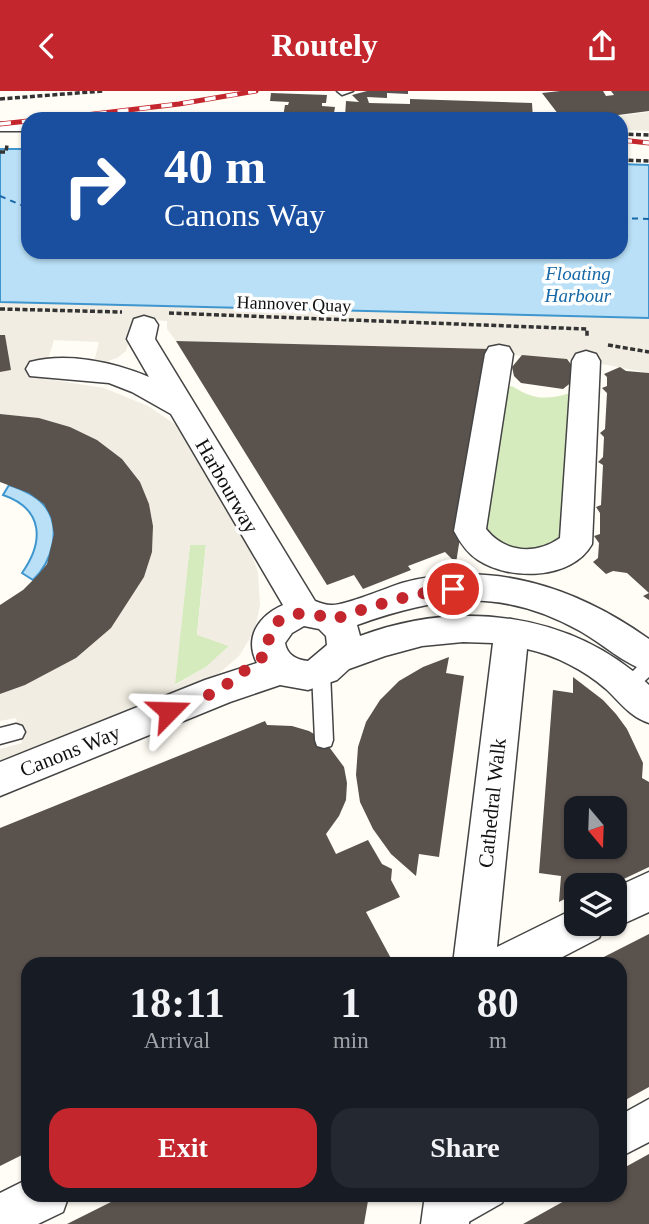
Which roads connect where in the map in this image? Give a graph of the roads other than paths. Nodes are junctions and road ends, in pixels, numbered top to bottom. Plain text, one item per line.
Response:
1 (0, 127) edge
2 (21, 127) edge
3 (147, 317) road end
4 (593, 352) road end
5 (499, 354) dead end
6 (40, 369) dead end
7 (182, 409) junction
8 (293, 635) junction
9 (510, 643) dead end
10 (331, 665) junction
11 (644, 679) edge
12 (324, 740) dead end
13 (0, 779) edge
14 (649, 891) edge
15 (627, 902) edge
16 (564, 935) edge
17 (475, 957) edge
18 (521, 957) edge
19 (649, 1110) edge
20 (627, 1123) edge
21 (649, 1129) edge
22 (627, 1142) edge
23 (32, 1202) edge
24 (478, 1202) edge
25 (445, 1216) edge
26 (0, 1218) edge

1 - 2 lane
3 - 7 street, Harbourway
4 - 5 street
6 - 7 street, Harbourway
7 - 8 street, Harbourway
8 - 10 street, Canons Way
8 - 10 street
8 - 11 street, Canons Way
8 - 13 street, Canons Way
9 - 17 street, Cathedral Walk
10 - 11 street, Canons Way
10 - 12 lane
14 - 15 street
16 - 18 street
19 - 20 lane
21 - 22 lane
23 - 26 street
24 - 25 lane

